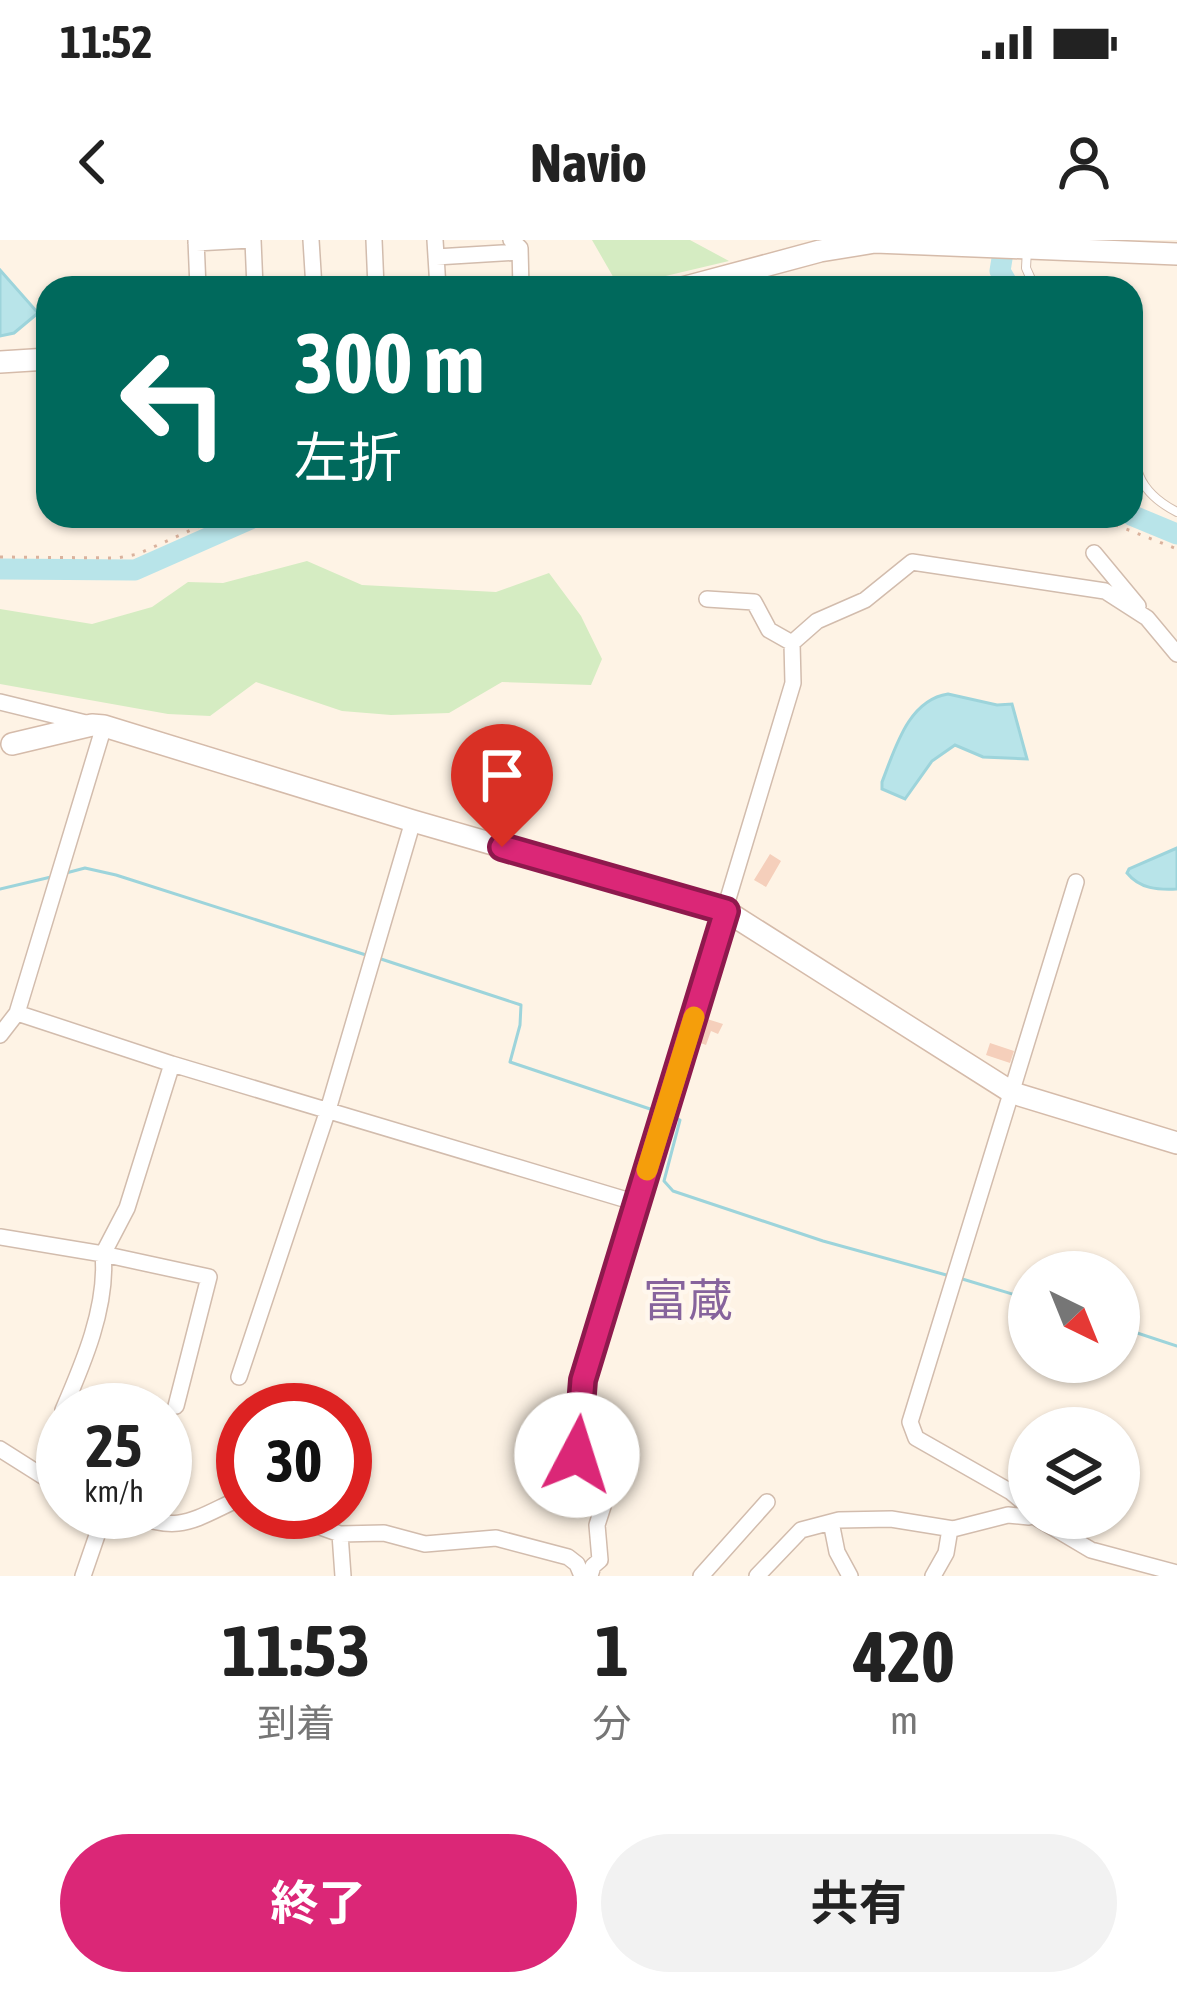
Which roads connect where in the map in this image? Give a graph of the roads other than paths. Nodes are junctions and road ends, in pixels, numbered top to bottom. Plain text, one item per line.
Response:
1 (252, 240) edge
2 (310, 240) edge
3 (374, 240) edge
4 (196, 241) edge
5 (900, 242) edge
6 (516, 246) edge
7 (435, 248) edge
8 (1025, 248) junction
9 (1177, 254) edge
10 (198, 276) edge
11 (255, 276) edge
12 (313, 276) edge
13 (376, 276) edge
14 (520, 276) edge
15 (726, 276) edge
16 (1030, 276) edge
17 (36, 360) edge
18 (0, 362) edge
19 (1143, 480) edge
20 (1177, 512) edge
21 (1094, 554) dead end
22 (706, 599) dead end
23 (1147, 618) junction
24 (792, 643) junction
25 (1177, 654) edge
26 (0, 702) edge
27 (98, 725) junction
28 (6, 745) edge
29 (413, 821) junction
30 (1076, 882) dead end
31 (726, 911) junction
32 (17, 1013) junction
33 (0, 1035) edge
34 (172, 1064) junction
35 (1013, 1093) junction
36 (328, 1110) junction
37 (1177, 1143) edge
38 (637, 1203) junction
39 (0, 1237) edge
40 (103, 1255) junction
41 (239, 1377) dead end
42 (76, 1383) edge
43 (182, 1383) edge
44 (0, 1449) edge
45 (36, 1471) edge
46 (1008, 1493) edge
47 (767, 1502) dead end
48 (1008, 1515) edge
49 (831, 1522) junction
50 (950, 1529) junction
51 (372, 1533) edge
52 (95, 1539) edge
53 (340, 1539) edge
54 (1073, 1539) edge
55 (1177, 1573) edge
56 (82, 1576) edge
57 (344, 1576) edge
58 (586, 1576) edge
59 (701, 1576) edge
60 (757, 1576) edge
61 (850, 1576) edge
62 (933, 1576) edge

1 - 4 street
1 - 11 street
2 - 12 street
3 - 13 street
4 - 10 street
5 - 8 street
5 - 15 street
6 - 7 street
6 - 14 street
8 - 9 street
8 - 16 lane
17 - 18 street
19 - 20 lane
21 - 23 street
22 - 24 street
23 - 24 street
23 - 25 street
24 - 31 street
26 - 27 street
27 - 28 street
27 - 29 street
27 - 32 street
29 - 31 street
29 - 36 street
30 - 35 street
31 - 35 street
31 - 38 street
32 - 33 street
32 - 34 street
34 - 36 street
34 - 40 street
35 - 37 street
35 - 46 street
36 - 38 street
36 - 41 street
38 - 58 street
39 - 40 street
40 - 42 street
40 - 43 street
44 - 45 street
47 - 59 street
48 - 50 street
49 - 50 street
49 - 60 street
49 - 61 street
50 - 62 street
51 - 58 street
52 - 56 street
53 - 57 street
54 - 55 street

